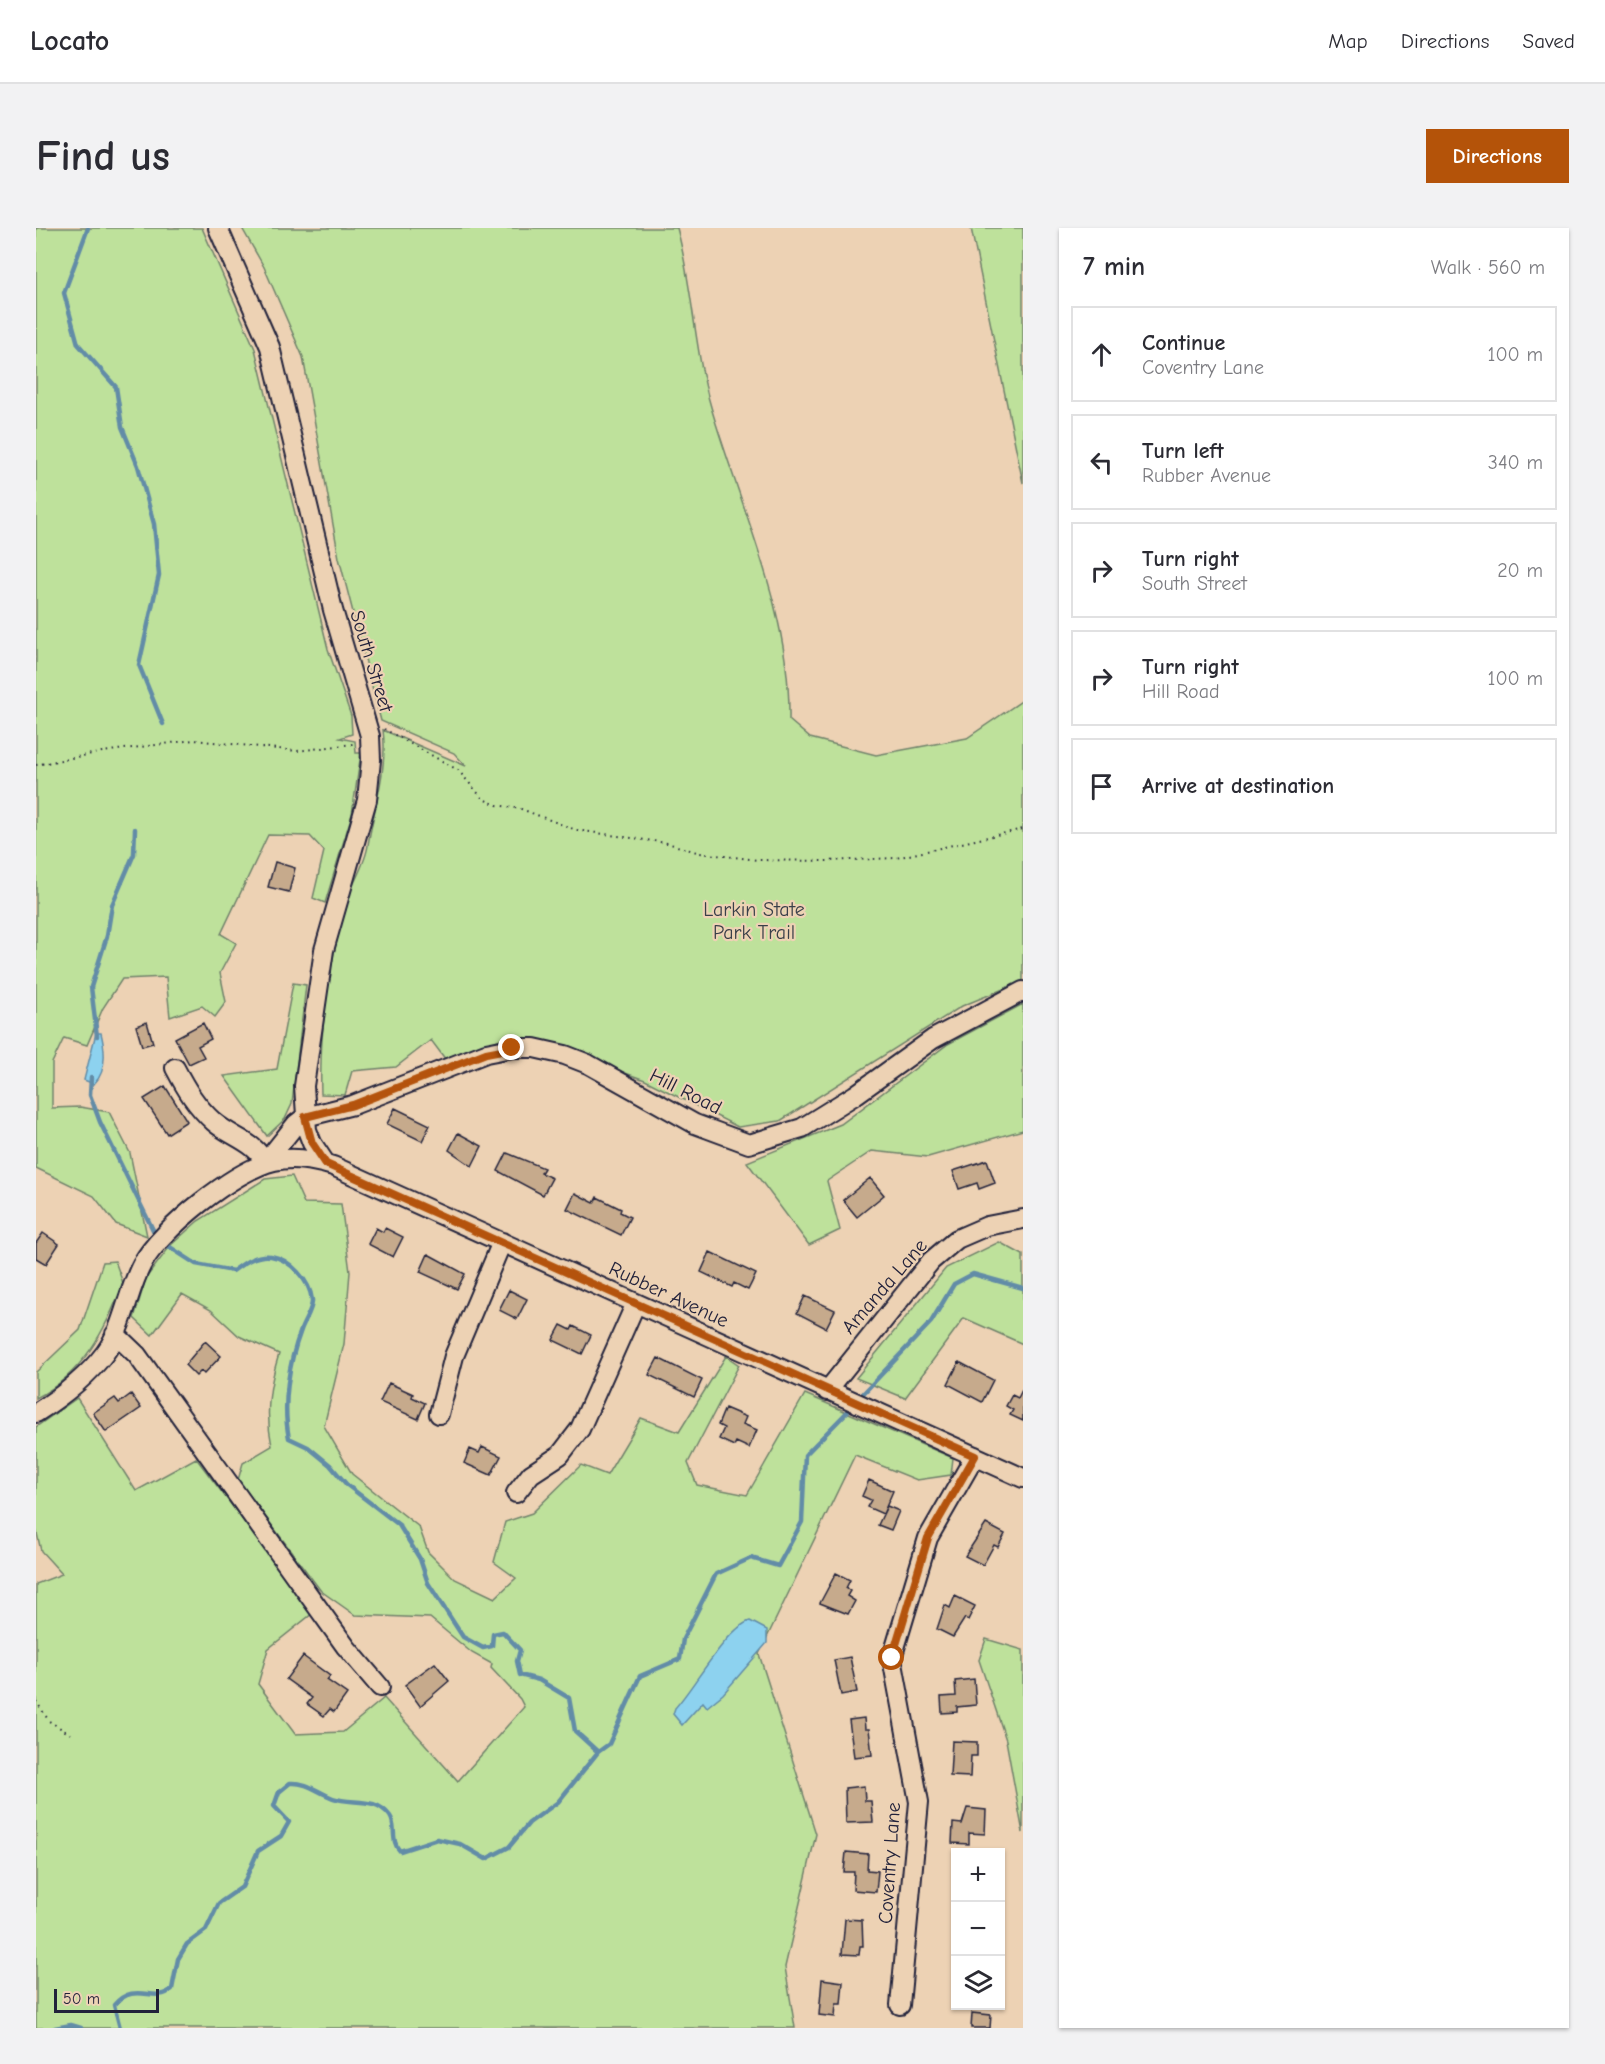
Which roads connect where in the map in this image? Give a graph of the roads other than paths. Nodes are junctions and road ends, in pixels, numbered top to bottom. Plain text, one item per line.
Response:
1 (218, 228) edge
2 (1023, 991) edge
3 (175, 1068) dead end
4 (305, 1117) junction
5 (265, 1163) junction
6 (326, 1164) junction
7 (1023, 1220) edge
8 (502, 1242) junction
9 (636, 1303) junction
10 (115, 1334) junction
11 (827, 1391) junction
12 (36, 1413) edge
13 (439, 1414) dead end
14 (975, 1456) junction
15 (1023, 1478) edge
16 (516, 1492) dead end
17 (380, 1687) dead end
18 (900, 2005) dead end

1 - 4 street, South Street
2 - 4 street, Hill Road
3 - 5 street
4 - 5 street
4 - 6 street, South Street
5 - 6 street, Rubber Avenue
5 - 10 street
6 - 8 street, Rubber Avenue
7 - 11 street, Amanda Lane
8 - 9 street, Rubber Avenue
8 - 13 street
9 - 11 street, Rubber Avenue
9 - 16 street
10 - 12 street
10 - 17 street
11 - 14 street, Rubber Avenue
14 - 15 street, Rubber Avenue
14 - 18 street, Coventry Lane

